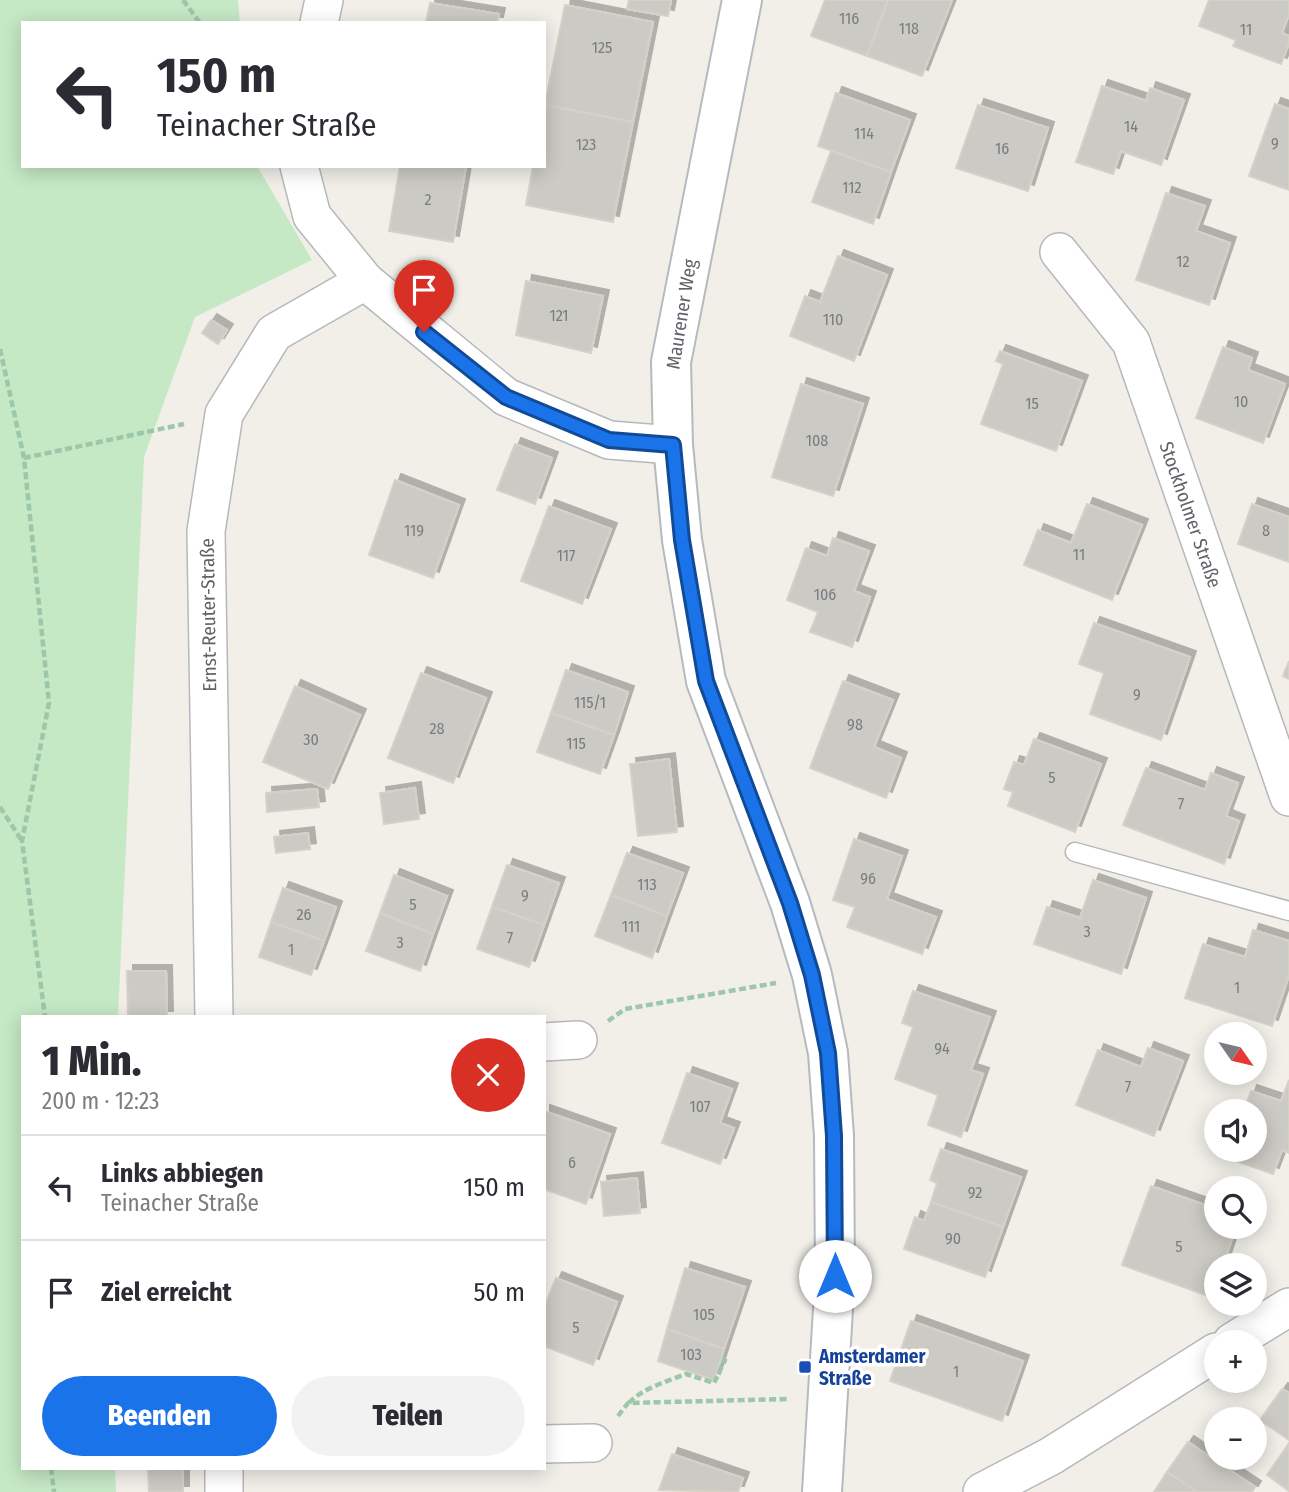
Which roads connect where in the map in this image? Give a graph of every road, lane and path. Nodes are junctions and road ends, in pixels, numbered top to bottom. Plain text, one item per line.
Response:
1 (183, 0) edge
2 (324, 0) edge
3 (742, 0) edge
4 (199, 21) edge
5 (319, 21) edge
6 (300, 168) edge
7 (1059, 252) dead end
8 (365, 281) junction
9 (0, 349) edge
10 (224, 414) junction
11 (673, 445) junction
12 (24, 458) junction
13 (1289, 797) edge
14 (0, 807) edge
15 (22, 841) junction
16 (1075, 852) dead end
17 (1289, 911) edge
18 (812, 975) junction
19 (44, 1015) edge
20 (214, 1015) edge
21 (561, 1041) edge
22 (1289, 1307) edge
23 (1252, 1330) edge
24 (721, 1359) dead end
25 (1204, 1360) edge
26 (828, 1398) junction
27 (628, 1404) junction
28 (593, 1443) joint
29 (546, 1444) edge
30 (51, 1470) edge
31 (224, 1470) edge
32 (54, 1492) edge
33 (224, 1492) edge
34 (822, 1492) edge
35 (982, 1492) edge

1 - 4 path
2 - 5 street
3 - 11 street, Maurener Weg
6 - 8 street
7 - 13 street, Stockholmer Straße
8 - 10 street, Ernst-Reuter-Straße
8 - 11 street
9 - 12 path
10 - 12 path
10 - 20 street, Ernst-Reuter-Straße
11 - 18 street, Maurener Weg
12 - 15 path
14 - 15 path
15 - 19 path
16 - 17 lane
18 - 21 path
18 - 26 street, Maurener Weg
22 - 23 street
24 - 27 path
25 - 35 street
26 - 27 path
26 - 34 street, Maurener Weg
27 - 28 path
28 - 29 street
30 - 32 path
31 - 33 street

